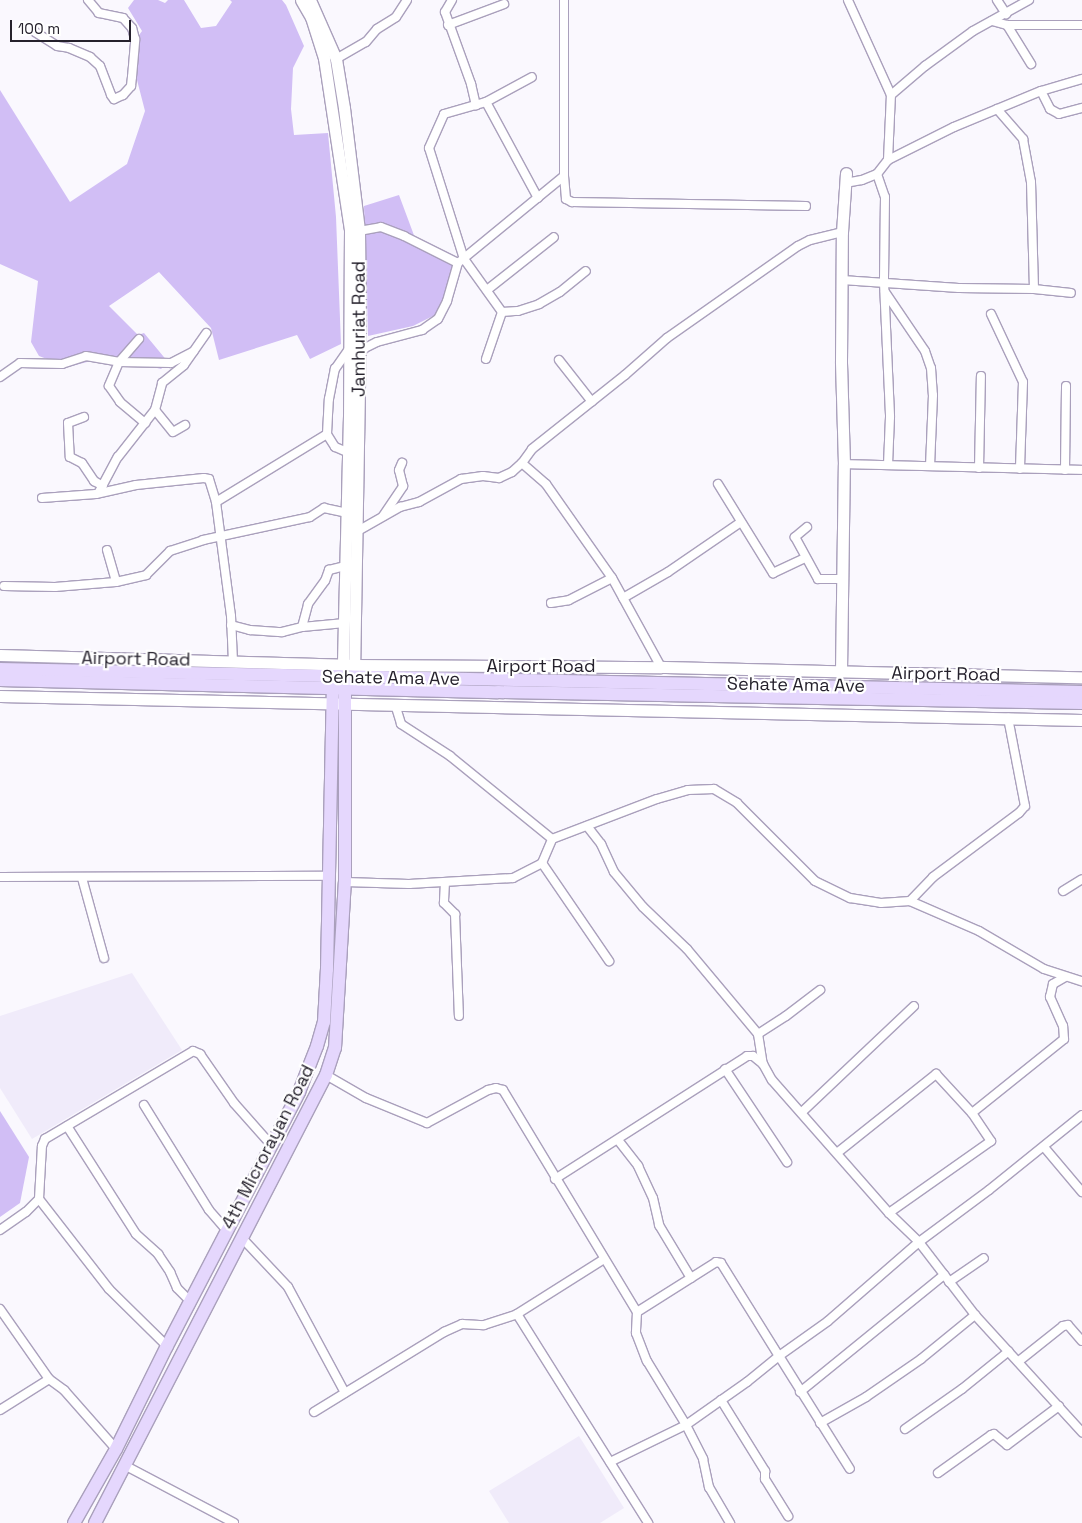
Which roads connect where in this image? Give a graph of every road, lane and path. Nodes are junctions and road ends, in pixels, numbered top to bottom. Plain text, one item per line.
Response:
1 (88, 0) edge
2 (301, 0) edge
3 (310, 0) edge
4 (407, 0) edge
5 (452, 0) edge
6 (564, 0) edge
7 (848, 0) edge
8 (997, 0) edge
9 (1028, 0) edge
10 (504, 4) dead end
11 (1006, 14) junction
12 (992, 21) junction
13 (448, 25) junction
14 (1007, 25) junction
15 (1082, 25) edge
16 (35, 32) dead end
17 (336, 59) junction
18 (1031, 64) dead end
19 (532, 77) dead end
20 (1082, 79) edge
21 (1041, 91) junction
22 (891, 95) junction
23 (486, 102) junction
24 (476, 105) junction
25 (1082, 108) edge
26 (997, 109) junction
27 (888, 160) junction
28 (877, 174) junction
29 (564, 176) junction
30 (845, 178) joint
31 (538, 198) junction
32 (806, 206) dead end
33 (359, 231) junction
34 (842, 232) junction
35 (554, 237) dead end
36 (461, 261) junction
37 (586, 271) dead end
38 (842, 280) junction
39 (884, 287) junction
40 (1034, 289) junction
41 (486, 290) junction
42 (1071, 293) dead end
43 (502, 312) junction
44 (991, 314) dead end
45 (206, 333) dead end
46 (138, 338) dead end
47 (354, 351) junction
48 (193, 352) junction
49 (486, 359) dead end
50 (560, 360) dead end
51 (119, 362) junction
52 (981, 376) dead end
53 (0, 377) edge
54 (1066, 386) dead end
55 (592, 402) junction
56 (155, 410) junction
57 (84, 417) dead end
58 (144, 423) junction
59 (185, 425) dead end
60 (327, 434) junction
61 (347, 452) junction
62 (402, 463) dead end
63 (522, 463) junction
64 (844, 464) junction
65 (888, 465) junction
66 (930, 466) junction
67 (979, 468) junction
68 (1020, 469) junction
69 (1065, 470) junction
70 (1082, 470) edge
71 (718, 484) dead end
72 (101, 489) junction
73 (42, 498) dead end
74 (216, 502) junction
75 (347, 514) junction
76 (381, 519) junction
77 (741, 522) junction
78 (807, 526) dead end
79 (356, 532) junction
80 (220, 537) junction
81 (107, 550) dead end
82 (805, 558) junction
83 (345, 566) junction
84 (612, 578) junction
85 (842, 579) junction
86 (116, 582) junction
87 (4, 586) dead end
88 (623, 598) junction
89 (551, 604) dead end
90 (345, 623) junction
91 (231, 625) junction
92 (302, 626) junction
93 (0, 655) edge
94 (233, 661) junction
95 (661, 667) junction
96 (0, 669) edge
97 (841, 671) junction
98 (342, 677) junction
99 (1082, 677) edge
100 (0, 680) edge
101 (1082, 692) edge
102 (0, 696) edge
103 (338, 703) junction
104 (1082, 703) edge
105 (395, 704) junction
106 (1008, 718) junction
107 (1082, 720) edge
108 (588, 826) junction
109 (552, 839) junction
110 (542, 863) junction
111 (330, 876) junction
112 (0, 877) edge
113 (82, 878) junction
114 (1082, 879) edge
115 (345, 882) junction
116 (445, 882) junction
117 (1063, 891) dead end
118 (910, 901) junction
119 (104, 958) dead end
120 (609, 961) dead end
121 (340, 968) junction
122 (326, 969) junction
123 (1065, 977) junction
124 (1082, 981) edge
125 (820, 990) dead end
126 (914, 1006) dead end
127 (460, 1016) dead end
128 (758, 1034) junction
129 (763, 1064) junction
130 (725, 1068) junction
131 (326, 1076) junction
132 (144, 1105) dead end
133 (802, 1112) junction
134 (972, 1113) junction
135 (1082, 1115) edge
136 (67, 1126) junction
137 (618, 1140) junction
138 (272, 1146) junction
139 (1044, 1147) junction
140 (837, 1153) junction
141 (787, 1162) dead end
142 (555, 1179) junction
143 (1082, 1192) edge
144 (39, 1199) junction
145 (889, 1213) junction
146 (0, 1230) edge
147 (224, 1236) junction
148 (919, 1242) junction
149 (239, 1243) junction
150 (984, 1258) dead end
151 (604, 1259) junction
152 (944, 1275) junction
153 (691, 1278) junction
154 (949, 1282) junction
155 (190, 1302) junction
156 (0, 1309) edge
157 (637, 1312) junction
158 (518, 1314) junction
159 (975, 1314) junction
160 (1082, 1341) edge
161 (167, 1346) junction
162 (1008, 1351) junction
163 (779, 1356) junction
164 (1019, 1361) junction
165 (49, 1379) junction
166 (800, 1392) junction
167 (345, 1393) junction
168 (721, 1400) junction
169 (1059, 1406) junction
170 (0, 1410) edge
171 (314, 1412) dead end
172 (820, 1423) junction
173 (686, 1425) junction
174 (905, 1429) dead end
175 (1082, 1432) edge
176 (116, 1449) junction
177 (610, 1462) junction
178 (126, 1466) junction
179 (850, 1469) dead end
180 (938, 1472) dead end
181 (788, 1516) dead end
182 (74, 1523) edge
183 (95, 1523) edge
184 (234, 1523) edge
185 (648, 1523) edge
186 (730, 1523) edge

1 - 16 street
2 - 47 main road, Jamhuriat Road
3 - 17 main road, Jamhuriat Road
4 - 17 street
5 - 13 street
6 - 29 street
7 - 22 street
8 - 11 street
9 - 11 street
10 - 13 street
11 - 12 street
12 - 14 street
12 - 22 street
13 - 24 street
14 - 15 street
14 - 18 street
17 - 33 main road, Jamhuriat Road
19 - 23 street
20 - 21 street
21 - 25 street
21 - 26 street
22 - 27 street
23 - 24 street
23 - 31 street
24 - 36 street
26 - 27 street
26 - 40 street
27 - 28 street
28 - 30 street
28 - 39 street
29 - 31 street
29 - 32 street
30 - 34 main road
31 - 36 street
33 - 36 street
33 - 47 main road, Jamhuriat Road
34 - 38 main road
34 - 55 street
35 - 41 street
36 - 41 street
36 - 47 street
37 - 43 street
38 - 39 street
38 - 64 main road
39 - 40 street
39 - 65 street
39 - 66 street
40 - 42 street
41 - 43 street
43 - 49 street
44 - 68 street
45 - 48 street
46 - 51 street
47 - 60 street
47 - 61 main road, Jamhuriat Road
47 - 79 main road, Jamhuriat Road
48 - 51 street
48 - 56 street
50 - 55 street
51 - 53 street
51 - 58 street
52 - 67 street
54 - 69 street
55 - 63 street
56 - 58 street
56 - 59 street
57 - 72 street
58 - 72 street
60 - 61 street
60 - 74 street
61 - 75 main road, Jamhuriat Road
62 - 76 street
63 - 76 street
63 - 84 street
64 - 65 street
64 - 85 main road
65 - 66 street
66 - 67 street
67 - 68 street
68 - 69 street
69 - 70 street
71 - 77 street
72 - 73 street
72 - 74 street
74 - 80 street
75 - 80 street
75 - 83 main road, Jamhuriat Road
76 - 79 street
77 - 82 street
77 - 88 street
78 - 82 street
79 - 98 main road, Jamhuriat Road
80 - 86 street
80 - 91 street
81 - 86 street
82 - 85 street
83 - 90 main road, Jamhuriat Road
83 - 92 street
84 - 88 street
84 - 89 street
85 - 97 main road
86 - 87 street
88 - 95 street
90 - 92 street
90 - 98 main road, Jamhuriat Road
91 - 92 street
91 - 94 street
93 - 94 main road, Airport Road
94 - 98 main road, Airport Road
95 - 97 main road, Airport Road
95 - 98 main road, Airport Road
96 - 98 main road, Sehate Ama Ave
97 - 99 main road, Airport Road
98 - 100 main road, Airport Road
98 - 101 main road, Sehate Ama Ave
98 - 103 main road, 4th Microrayan Road
98 - 104 main road, Airport Road
102 - 103 main road
103 - 105 main road
103 - 111 main road, 4th Microrayan Road
103 - 115 main road, 4th Microrayan Road
105 - 106 main road
105 - 109 street
106 - 107 main road
106 - 118 street
108 - 109 street
108 - 118 street
108 - 128 street
109 - 110 street
110 - 116 street
110 - 120 street
111 - 113 street
111 - 122 main road, 4th Microrayan Road
112 - 113 street
113 - 119 street
114 - 117 street
115 - 116 street
115 - 121 main road, 4th Microrayan Road
116 - 127 street
118 - 123 street
121 - 122 main road
121 - 131 main road, 4th Microrayan Road
122 - 138 main road, 4th Microrayan Road
123 - 124 street
123 - 134 street
125 - 128 street
126 - 133 street
128 - 129 street
129 - 130 street
129 - 133 street
130 - 137 street
130 - 141 street
131 - 142 street
131 - 149 main road, 4th Microrayan Road
132 - 147 street
133 - 140 street
134 - 140 street
134 - 145 street
135 - 139 street
136 - 138 street
136 - 144 street
136 - 155 street
137 - 142 street
137 - 153 street
138 - 147 main road, 4th Microrayan Road
139 - 143 street
139 - 148 street
140 - 145 street
142 - 151 street
144 - 146 street
144 - 161 street
145 - 148 street
147 - 149 main road
147 - 155 main road, 4th Microrayan Road
148 - 152 street
148 - 163 street
149 - 167 street
149 - 178 main road, 4th Microrayan Road
150 - 154 street
151 - 157 street
151 - 158 street
152 - 154 street
152 - 166 street
153 - 157 street
153 - 163 street
154 - 159 street
155 - 161 main road, 4th Microrayan Road
156 - 165 street
157 - 173 street
158 - 167 street
158 - 177 street
159 - 162 street
159 - 172 street
160 - 164 street
161 - 176 main road, 4th Microrayan Road
162 - 164 street
162 - 174 street
163 - 166 street
163 - 168 street
164 - 169 street
165 - 170 street
165 - 176 street
166 - 172 street
167 - 171 street
168 - 173 street
168 - 181 street
169 - 175 street
169 - 180 street
172 - 179 street
173 - 177 street
173 - 186 street
176 - 182 main road, 4th Microrayan Road
177 - 185 street
178 - 183 main road, 4th Microrayan Road
178 - 184 street

